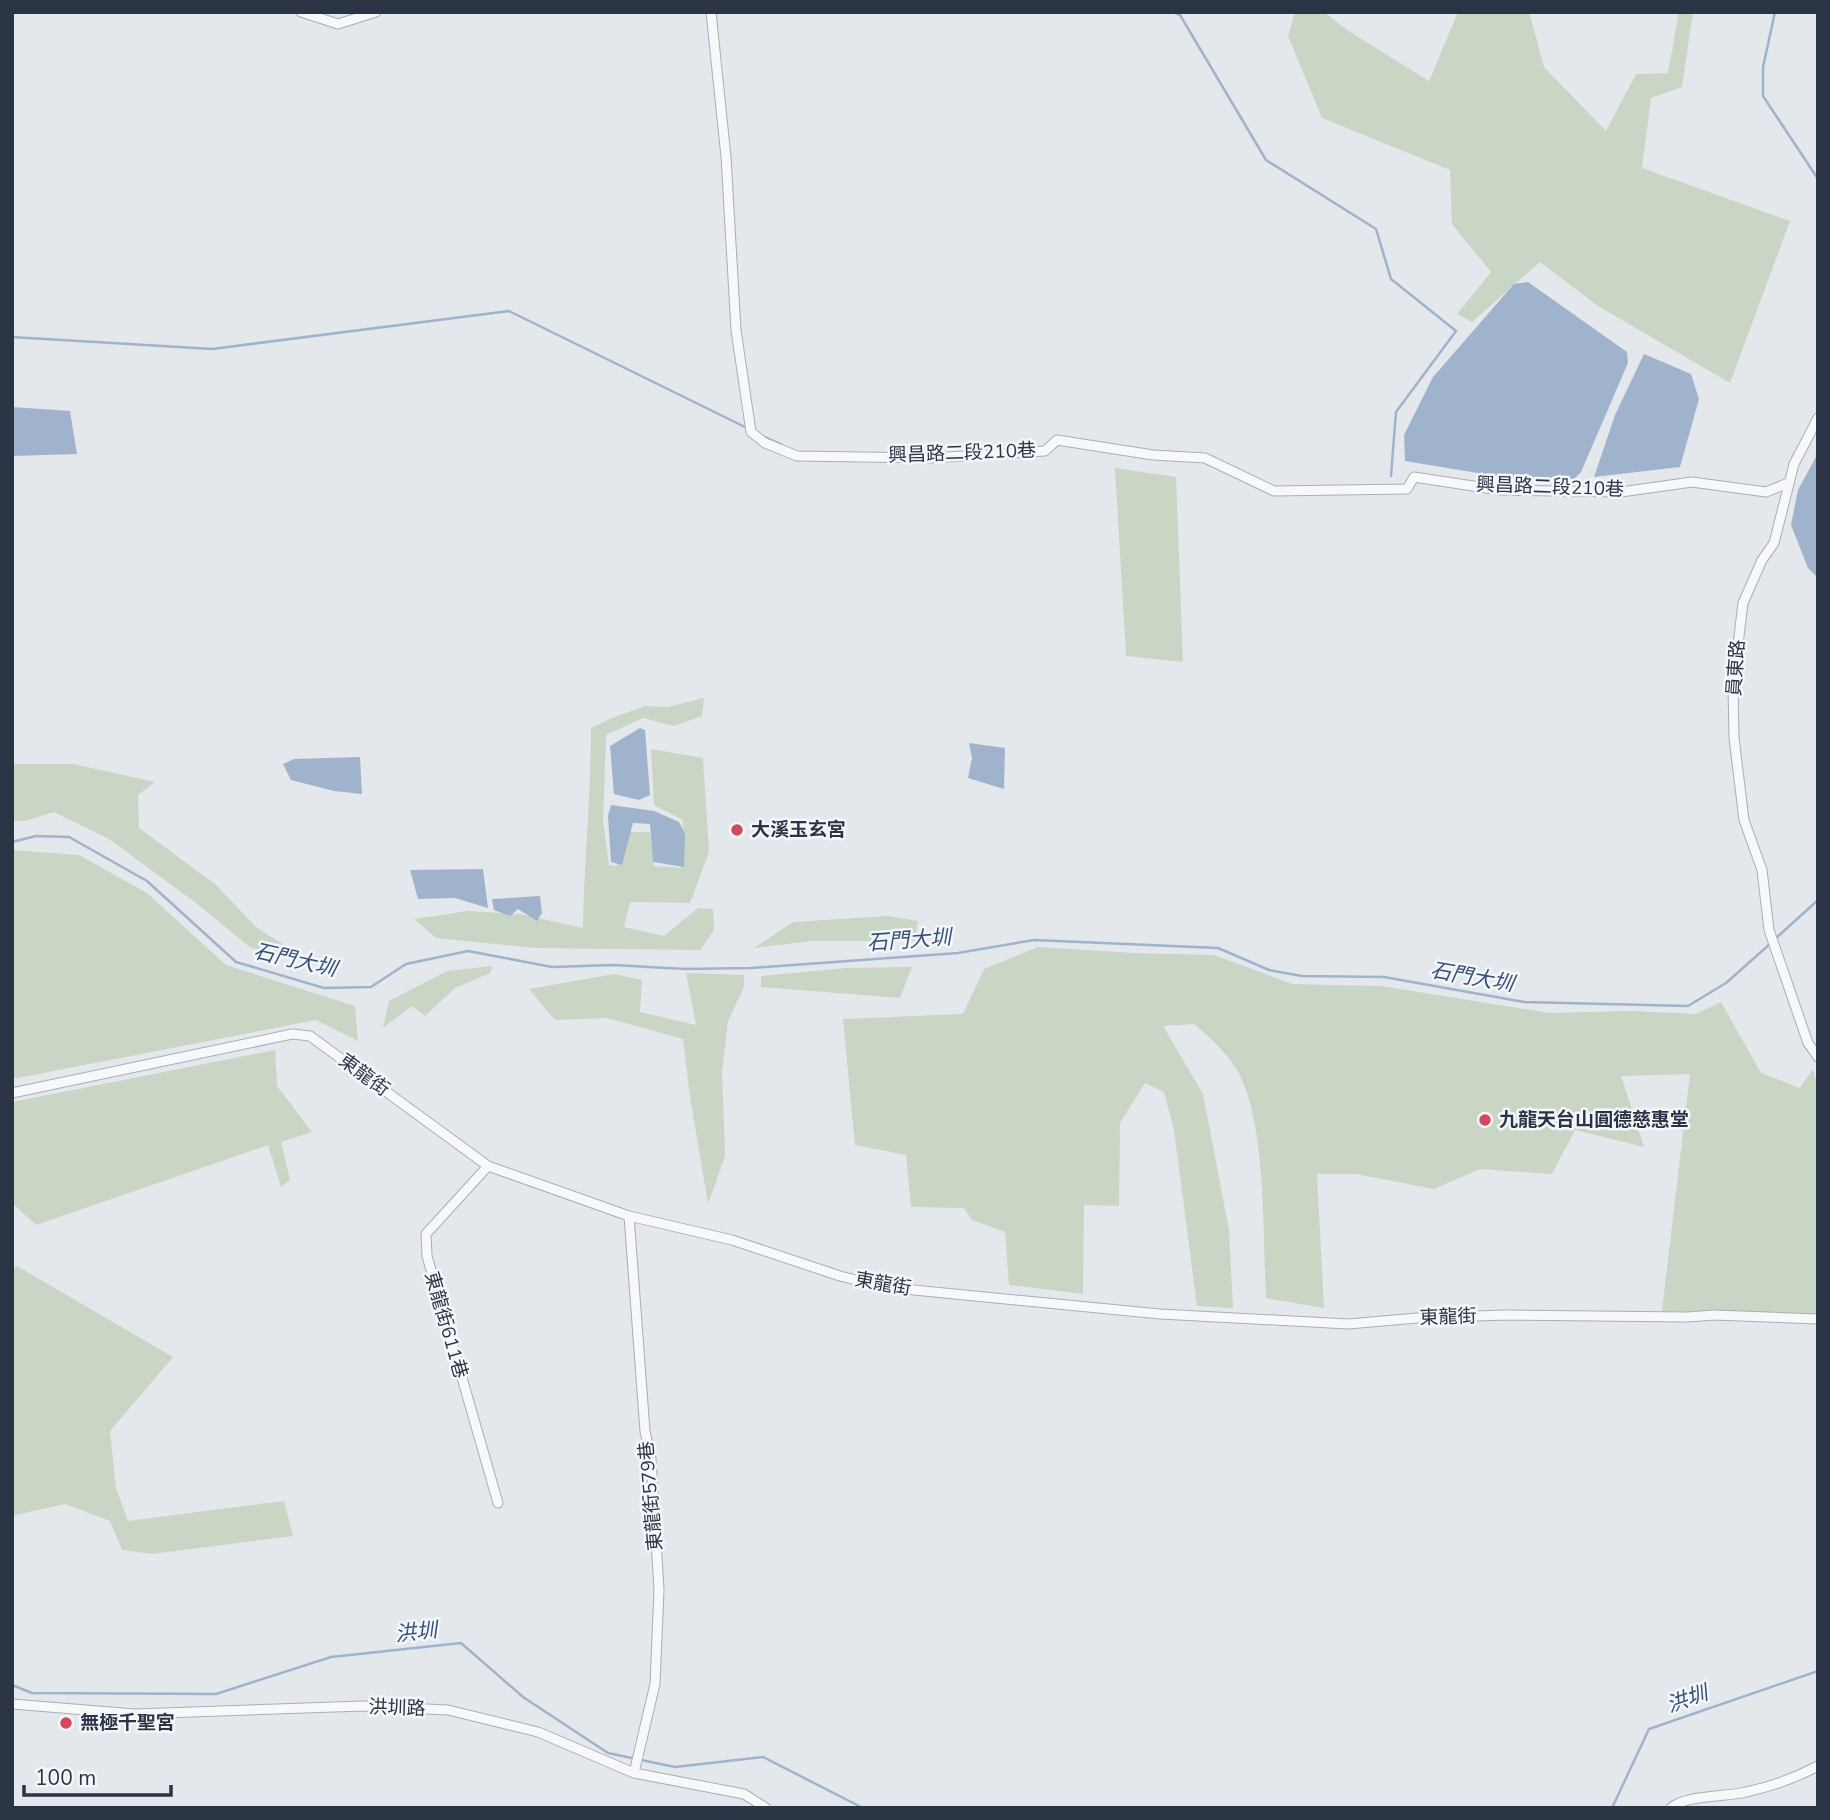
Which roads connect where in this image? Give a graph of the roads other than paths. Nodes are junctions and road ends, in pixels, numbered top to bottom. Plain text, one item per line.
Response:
1 (301, 12) edge
2 (376, 12) edge
3 (711, 12) edge
4 (1818, 418) edge
5 (1788, 483) junction
6 (1818, 1056) edge
7 (12, 1093) edge
8 (488, 1166) junction
9 (629, 1216) junction
10 (1818, 1319) edge
11 (498, 1503) dead end
12 (12, 1704) edge
13 (1818, 1766) edge
14 (634, 1773) junction
15 (766, 1808) edge
16 (1671, 1808) edge

1 - 2 street
3 - 5 street, 興昌路二段210巷
4 - 5 street, 員東路
5 - 6 street, 員東路
7 - 8 street, 東龍街
8 - 9 street, 東龍街
8 - 11 street, 東龍街611巷
9 - 10 street, 東龍街
9 - 14 street, 東龍街579巷
12 - 14 street, 洪圳路
13 - 16 street
14 - 15 street, 洪圳路

